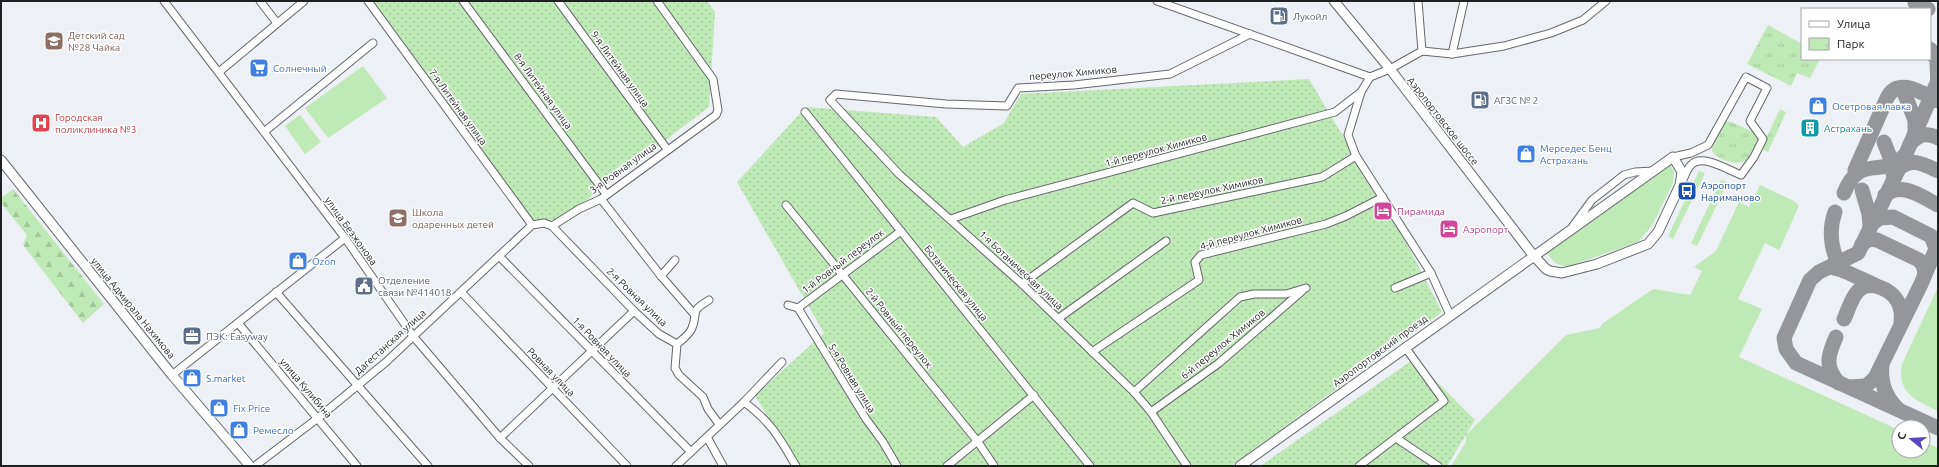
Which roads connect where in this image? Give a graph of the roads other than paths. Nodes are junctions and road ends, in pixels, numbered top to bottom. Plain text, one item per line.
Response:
1 (164, 1) edge
2 (260, 1) edge
3 (304, 1) edge
4 (368, 1) edge
5 (463, 1) edge
6 (558, 1) edge
7 (657, 1) edge
8 (1157, 1) edge
9 (1334, 1) edge
10 (1418, 1) edge
11 (1464, 1) edge
12 (1606, 1) edge
13 (277, 23) junction
14 (1250, 34) junction
15 (373, 43) dead end
16 (1422, 51) junction
17 (1452, 54) junction
18 (1390, 69) junction
19 (219, 72) junction
20 (1370, 77) junction
21 (1362, 92) junction
22 (830, 100) joint
23 (805, 112) dead end
24 (264, 132) junction
25 (667, 149) junction
26 (1356, 156) junction
27 (1673, 157) junction
28 (1, 160) edge
29 (1653, 171) junction
30 (1680, 185) junction
31 (603, 196) junction
32 (1383, 196) junction
33 (786, 205) dead end
34 (951, 219) junction
35 (532, 225) junction
36 (552, 226) junction
37 (1572, 228) junction
38 (901, 231) junction
39 (345, 238) junction
40 (1166, 241) dead end
41 (1533, 255) junction
42 (499, 256) junction
43 (675, 260) dead end
44 (1431, 273) junction
45 (843, 274) junction
46 (661, 276) junction
47 (1022, 284) junction
48 (1395, 288) dead end
49 (276, 292) junction
50 (461, 292) junction
51 (709, 300) dead end
52 (788, 305) dead end
53 (798, 308) junction
54 (634, 311) junction
55 (694, 314) junction
56 (1450, 315) junction
57 (1059, 318) junction
58 (238, 323) junction
59 (413, 336) junction
60 (677, 344) junction
61 (1405, 347) junction
62 (591, 351) junction
63 (1092, 352) junction
64 (782, 362) dead end
65 (172, 375) junction
66 (358, 384) junction
67 (554, 388) junction
68 (1134, 392) junction
69 (1034, 395) junction
70 (744, 402) junction
71 (1151, 412) junction
72 (318, 418) junction
73 (719, 424) junction
74 (706, 437) junction
75 (500, 438) junction
76 (1396, 438) junction
77 (978, 442) junction
78 (691, 452) junction
79 (250, 466) edge
80 (255, 466) edge
81 (357, 466) edge
82 (428, 466) edge
83 (528, 466) edge
84 (627, 466) edge
85 (676, 466) edge
86 (723, 466) edge
87 (796, 466) edge
88 (897, 466) edge
89 (947, 466) edge
90 (994, 466) edge
91 (1090, 466) edge
92 (1187, 466) edge
93 (1240, 466) edge
94 (1359, 466) edge
95 (1438, 466) edge

1 - 19 street, улица Безжонова
2 - 13 street
3 - 13 street
4 - 35 street, 7-я Литейная улица
5 - 31 street, 8-я Литейная улица
6 - 25 street, 9-я Литейная улица
7 - 25 street, 3-я Ровная улица
8 - 14 street
9 - 18 main road, Аэропортовское шоссе
10 - 16 street
11 - 17 street
12 - 17 street
13 - 19 street
14 - 20 street
14 - 22 street, переулок Химиков
15 - 24 street
16 - 17 street
16 - 18 street
18 - 20 street
18 - 41 main road, Аэропортовское шоссе
19 - 24 street, улица Безжонова
20 - 21 street
21 - 26 street
21 - 34 street, 1-й переулок Химиков
22 - 34 street, 1-я Ботаническая улица
23 - 38 street, Ботаническая улица
24 - 39 street, улица Безжонова
25 - 31 street, 3-я Ровная улица
26 - 32 street
26 - 47 street, 2-й переулок Химиков
27 - 29 main road, Аэропортовский проезд
27 - 30 main road
27 - 30 street
28 - 65 main road, улица Адмирала Нахимова
29 - 37 main road, Аэропортовский проезд
29 - 37 street
30 - 41 main road, Аэропортовское шоссе
31 - 36 street, 3-я Ровная улица
31 - 46 street
32 - 44 street
32 - 63 street, 4-й переулок Химиков
33 - 45 street, 2-й Ровный переулок
34 - 47 street, 1-я Ботаническая улица
35 - 36 street
35 - 42 street, Дагестанская улица
36 - 54 street, 2-я Ровная улица
37 - 41 main road, Аэропортовский проезд
38 - 45 street, 1-й Ровный переулок
38 - 69 street, Ботаническая улица
39 - 49 street
39 - 59 street, улица Безжонова
40 - 57 street
41 - 56 main road, Аэропортовский проезд
42 - 50 street, Дагестанская улица
42 - 62 street, 1-я Ровная улица
43 - 46 street
44 - 48 street
44 - 56 street
45 - 53 street, 1-й Ровный переулок
45 - 77 street, 2-й Ровный переулок
46 - 55 street
47 - 57 street, 1-я Ботаническая улица
49 - 58 street
49 - 66 street
50 - 59 street, Дагестанская улица
50 - 67 street, Ровная улица
51 - 55 street
52 - 53 street
53 - 88 street, 5-я Ровная улица
54 - 60 street, 2-я Ровная улица
54 - 62 street
55 - 60 street
56 - 61 main road, Аэропортовский проезд
57 - 63 street, 1-я Ботаническая улица
58 - 65 street
58 - 72 street, улица Кулибина
59 - 66 street, Дагестанская улица
59 - 75 street, улица Безжонова
60 - 73 street
61 - 76 street
61 - 93 main road, Аэропортовский проезд
62 - 67 street
62 - 78 street, 1-я Ровная улица
63 - 68 street, 1-я Ботаническая улица
64 - 70 street
65 - 79 main road, улица Адмирала Нахимова
66 - 72 street, Дагестанская улица
66 - 82 street
67 - 75 street
67 - 84 street, Ровная улица
68 - 71 street, 1-я Ботаническая улица
68 - 71 street, 6-й переулок Химиков
69 - 77 street
69 - 91 street, Ботаническая улица
70 - 73 street
70 - 87 street
71 - 92 street, 1-я Ботаническая улица
72 - 80 street, Дагестанская улица
72 - 81 street, улица Кулибина
73 - 74 street
74 - 78 street
74 - 86 street
75 - 83 street, улица Безжонова
76 - 94 street
76 - 95 street
77 - 89 street
77 - 90 street, 2-й Ровный переулок
78 - 85 street

